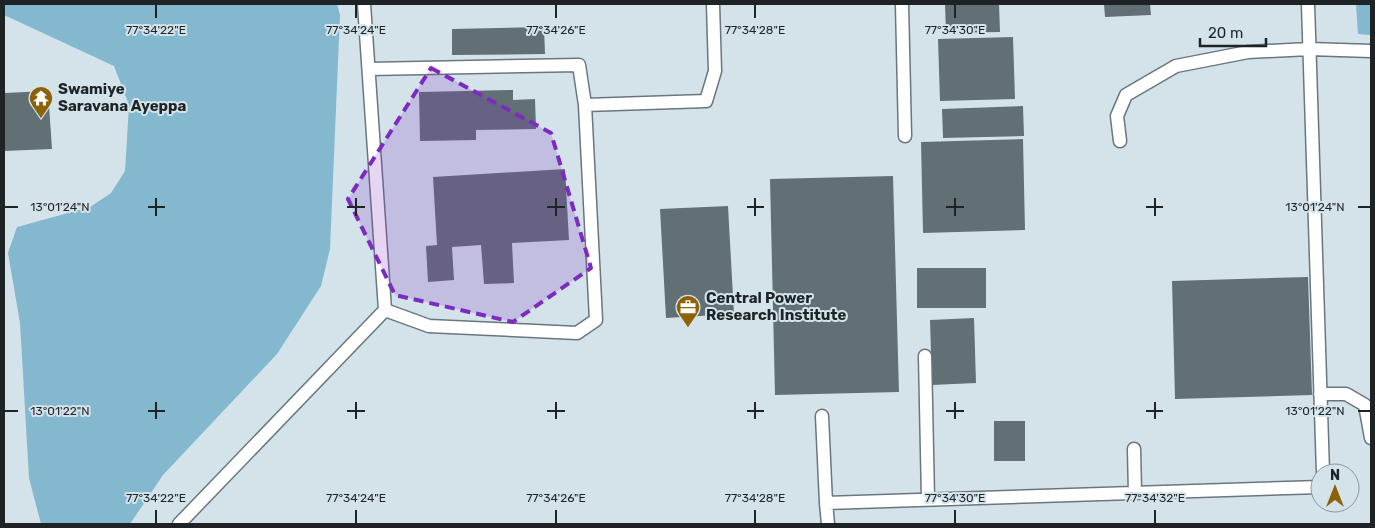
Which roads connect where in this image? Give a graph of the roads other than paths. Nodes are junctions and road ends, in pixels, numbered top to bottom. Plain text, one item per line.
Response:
1 (364, 4) edge
2 (713, 4) edge
3 (902, 4) edge
4 (1308, 4) edge
5 (1309, 50) junction
6 (1371, 51) edge
7 (368, 68) junction
8 (584, 105) junction
9 (905, 136) dead end
10 (1120, 141) dead end
11 (385, 310) junction
12 (925, 356) dead end
13 (1320, 394) junction
14 (822, 416) dead end
15 (1371, 438) edge
16 (1134, 449) dead end
17 (1323, 463) edge
18 (1310, 487) edge
19 (1136, 493) junction
20 (928, 499) junction
21 (826, 502) junction
22 (179, 524) edge
23 (828, 524) edge

1 - 7 lane
2 - 8 lane
3 - 9 lane
4 - 5 lane
5 - 6 lane
5 - 10 lane
5 - 13 lane
7 - 8 lane
7 - 11 lane
8 - 11 lane
11 - 22 lane
12 - 20 lane
13 - 15 lane
13 - 17 lane
14 - 21 lane
16 - 19 lane
18 - 19 lane
19 - 20 lane
20 - 21 lane
21 - 23 lane

